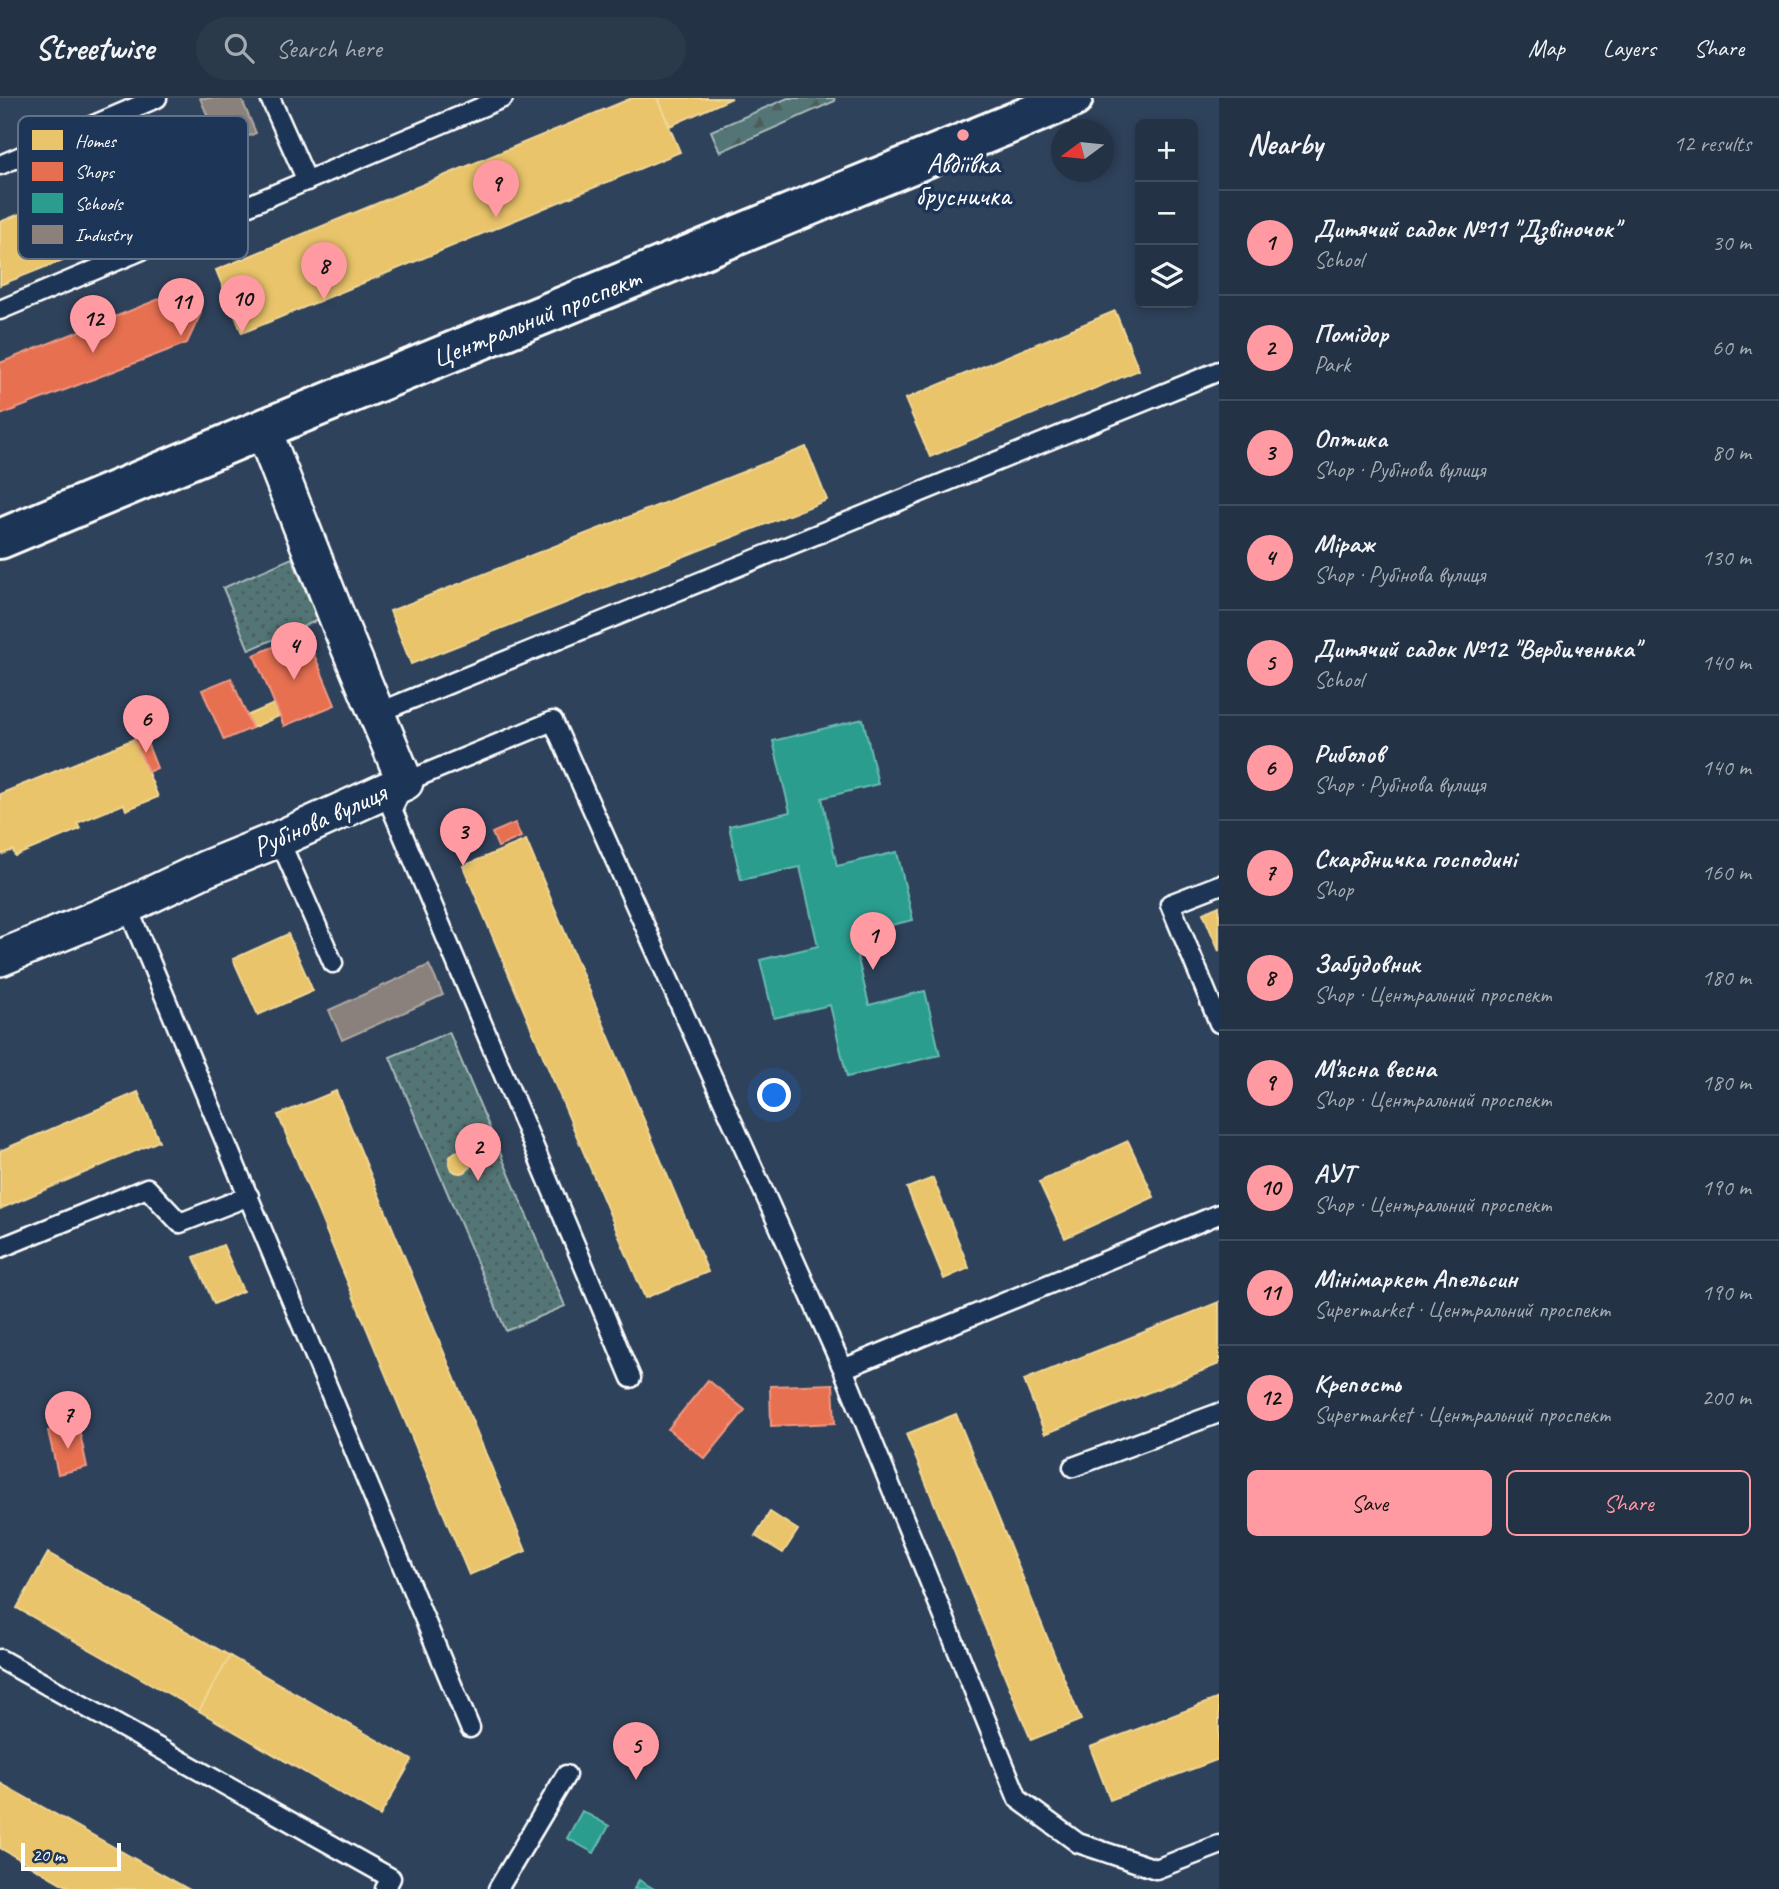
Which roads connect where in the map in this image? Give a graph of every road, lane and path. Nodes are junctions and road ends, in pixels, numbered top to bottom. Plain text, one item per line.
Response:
1 (157, 98) edge
2 (270, 98) edge
3 (503, 98) edge
4 (1071, 98) edge
5 (114, 116) edge
6 (18, 156) edge
7 (0, 164) edge
8 (307, 181) junction
9 (248, 206) edge
10 (121, 259) edge
11 (0, 310) edge
12 (1219, 371) edge
13 (263, 429) junction
14 (0, 539) edge
15 (377, 713) junction
16 (405, 782) junction
17 (279, 839) junction
18 (1219, 885) edge
19 (127, 906) junction
20 (0, 958) edge
21 (333, 963) dead end
22 (1219, 1023) edge
23 (249, 1196) junction
24 (1219, 1214) edge
25 (0, 1248) edge
26 (843, 1369) junction
27 (631, 1378) dead end
28 (1219, 1412) edge
29 (1073, 1467) dead end
30 (0, 1659) edge
31 (470, 1728) dead end
32 (566, 1775) dead end
33 (1219, 1845) edge
34 (385, 1889) edge
35 (498, 1889) edge

1 - 5 lane
2 - 8 lane
3 - 8 lane
4 - 13 main road, Центральний проспект
6 - 7 lane
8 - 9 lane
10 - 11 lane
12 - 15 lane
13 - 14 main road, Центральний проспект
13 - 15 street, Рубінова вулиця
15 - 16 street, Рубінова вулиця
16 - 17 street, Рубінова вулиця
16 - 26 lane
16 - 27 lane
17 - 19 street, Рубінова вулиця
17 - 21 lane
18 - 22 lane
19 - 20 street, Рубінова вулиця
19 - 23 lane
23 - 25 lane
23 - 31 lane
24 - 26 lane
26 - 33 lane
28 - 29 lane
30 - 34 lane
32 - 35 lane

